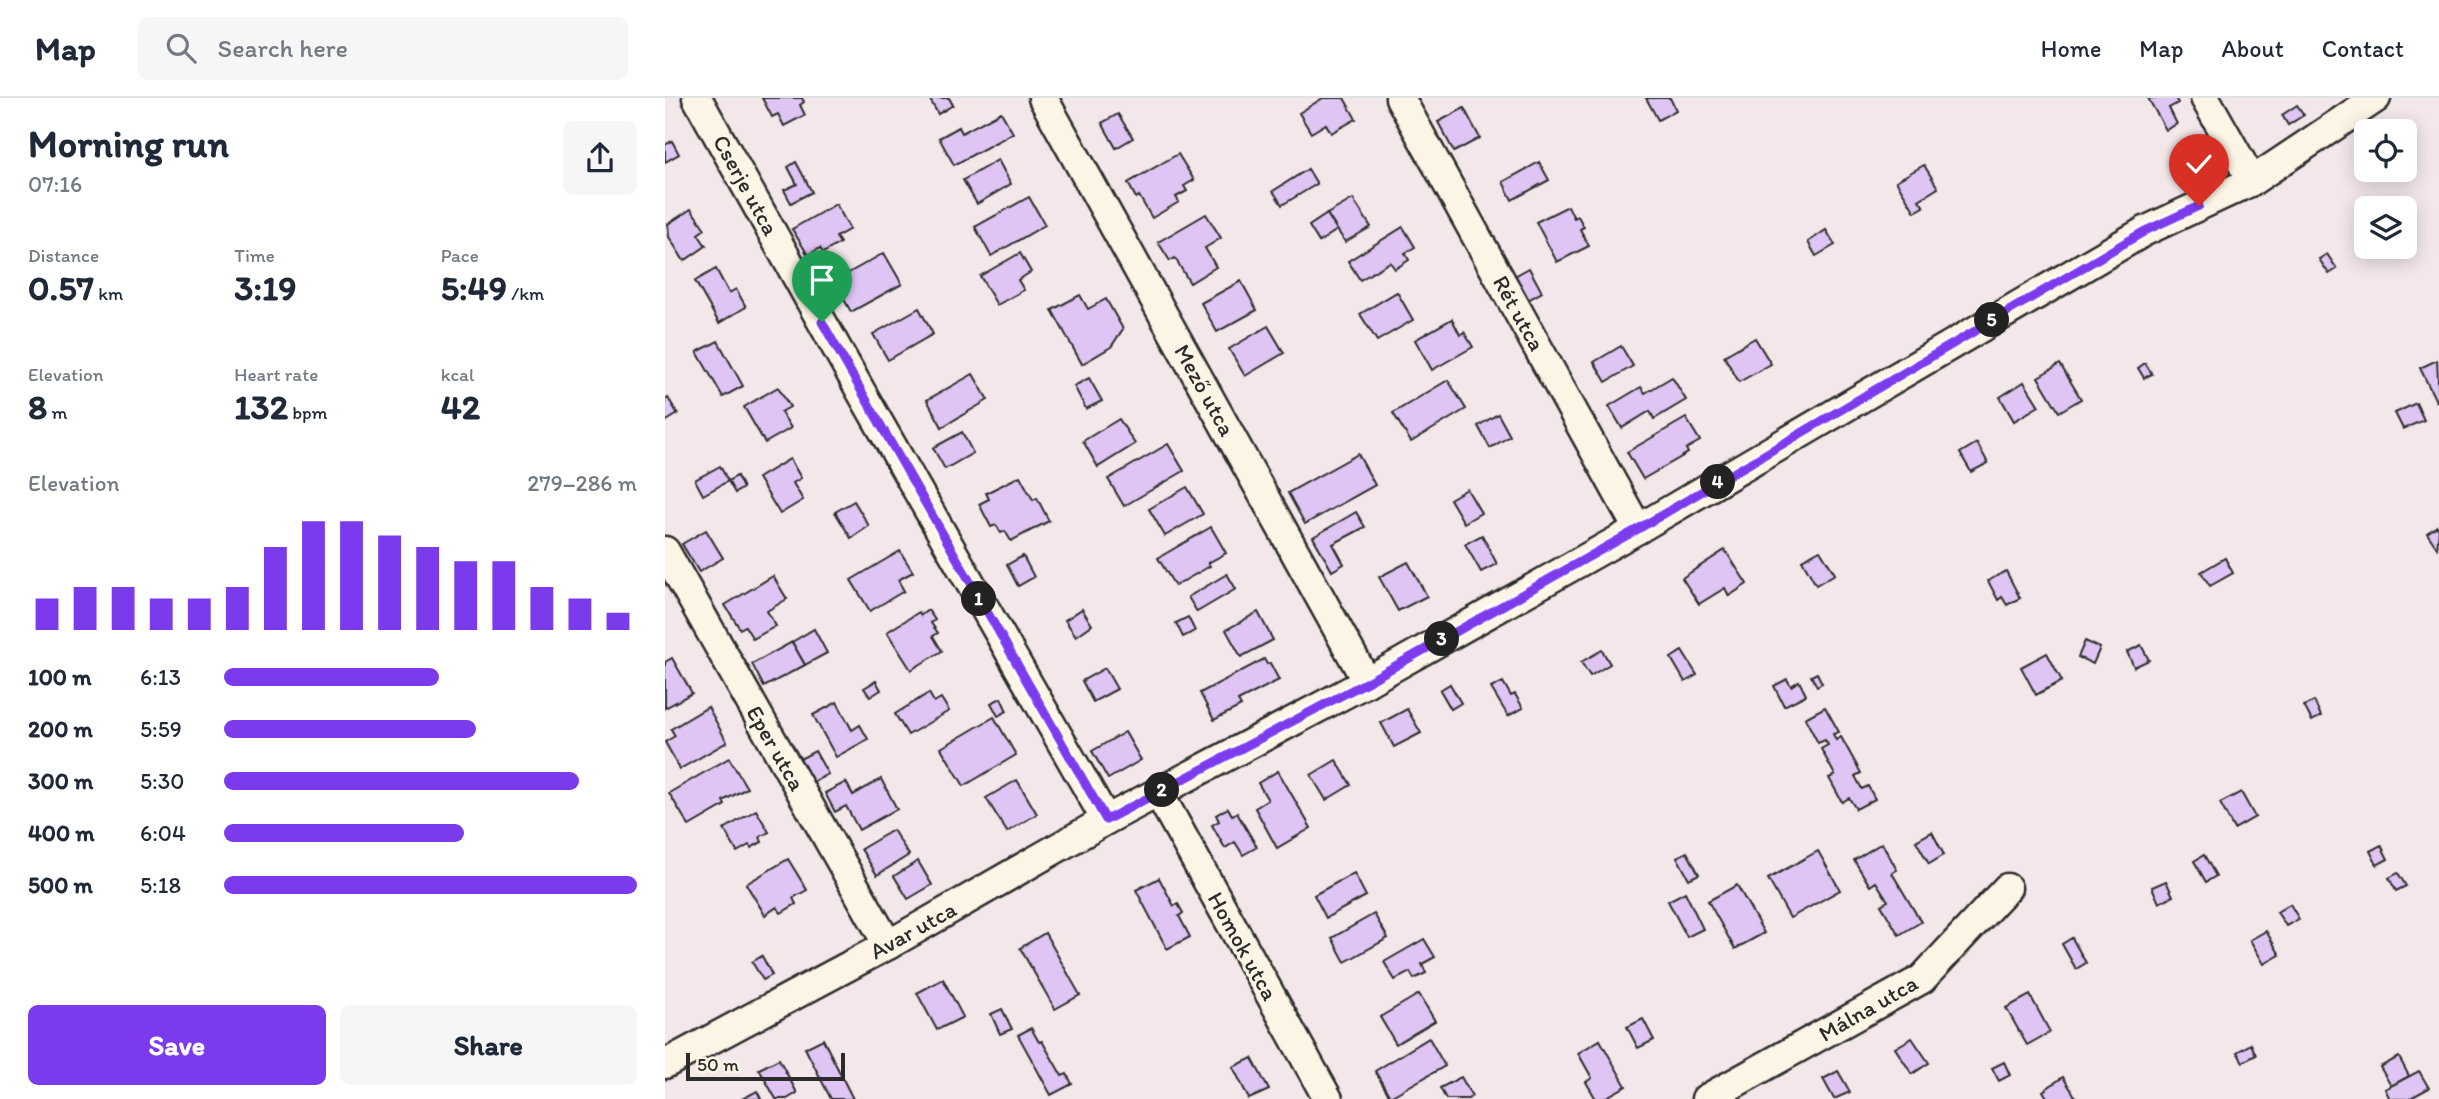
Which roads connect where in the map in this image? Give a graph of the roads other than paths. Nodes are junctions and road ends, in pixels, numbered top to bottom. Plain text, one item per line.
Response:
1 (697, 98) edge
2 (1043, 98) edge
3 (2205, 98) edge
4 (2376, 98) edge
5 (1410, 101) edge
6 (2252, 181) junction
7 (1638, 529) junction
8 (665, 551) edge
9 (1367, 682) junction
10 (1158, 792) junction
11 (1106, 820) junction
12 (2007, 888) dead end
13 (888, 945) junction
14 (665, 1063) edge
15 (1328, 1099) edge
16 (1706, 1099) edge

1 - 11 street, Cserje utca
2 - 9 street, Mező utca
3 - 6 street
4 - 6 street, Avar utca
5 - 7 street, Rét utca
6 - 7 street, Avar utca
7 - 9 street, Avar utca
8 - 13 street, Eper utca
9 - 10 street, Avar utca
10 - 11 street, Avar utca
10 - 15 street, Homok utca
11 - 13 street, Avar utca
12 - 16 street, Málna utca
13 - 14 street, Avar utca

